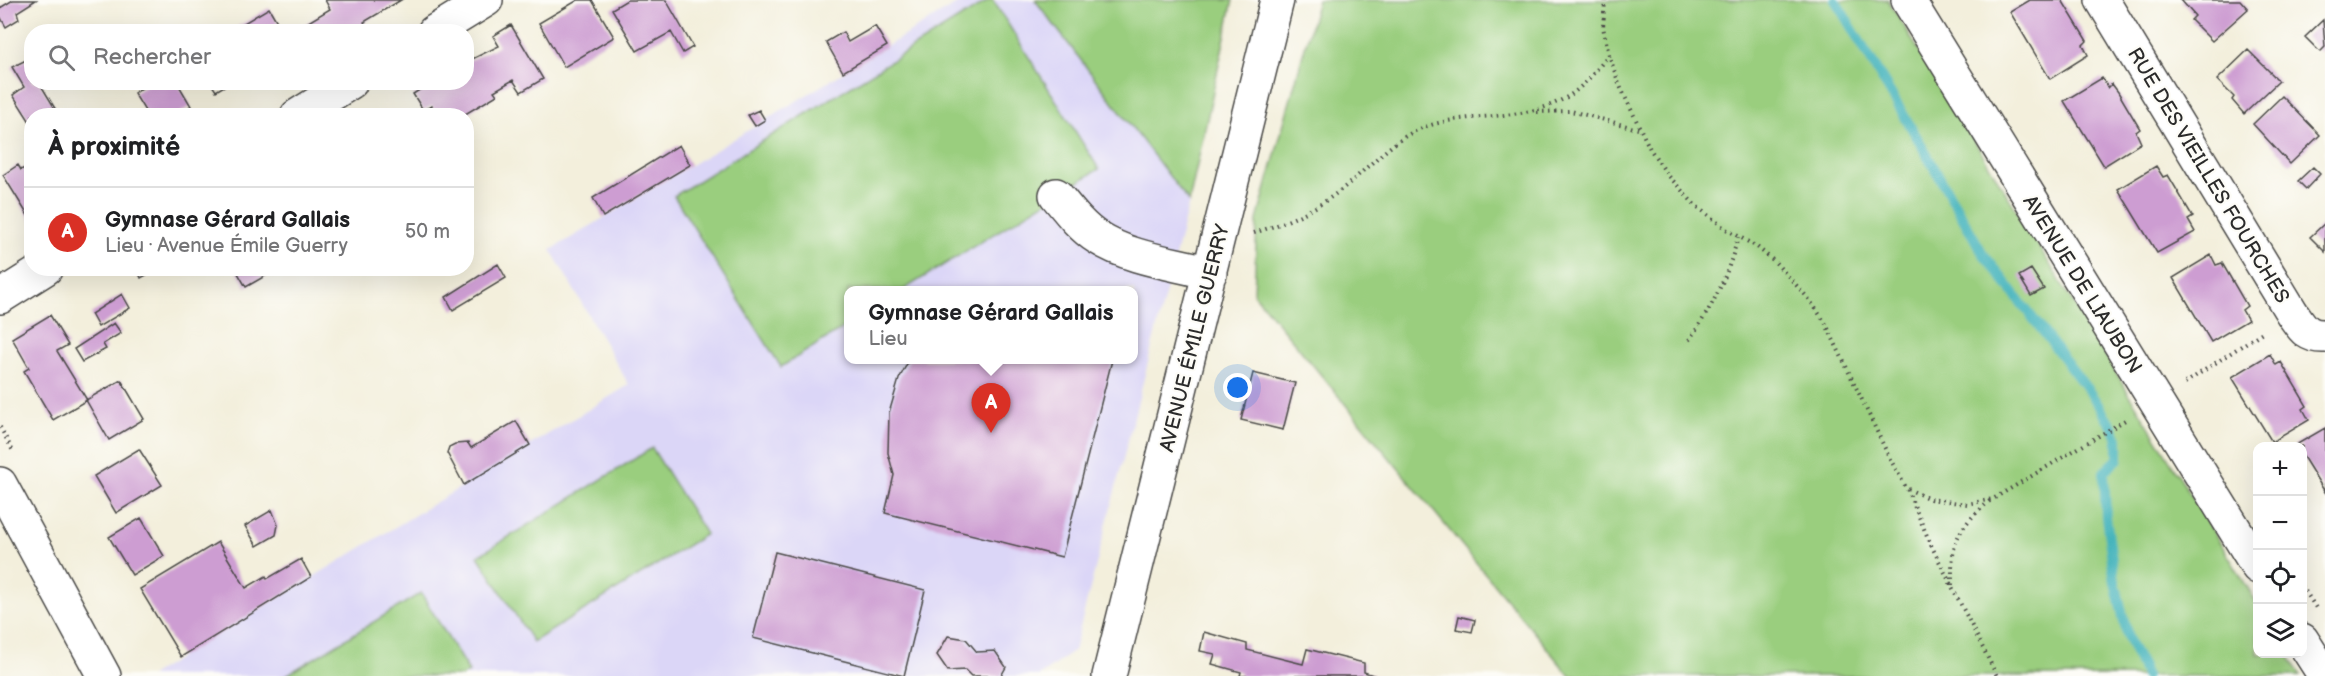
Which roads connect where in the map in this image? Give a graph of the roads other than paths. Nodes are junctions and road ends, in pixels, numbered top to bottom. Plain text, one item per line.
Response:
1 (486, 0) edge
2 (1277, 0) edge
3 (1908, 0) edge
4 (2102, 0) edge
5 (447, 24) edge
6 (338, 90) edge
7 (310, 108) edge
8 (1056, 195) dead end
9 (1210, 273) junction
10 (33, 276) edge
11 (0, 297) edge
12 (2325, 336) edge
13 (0, 484) edge
14 (2253, 559) edge
15 (2307, 648) edge
16 (104, 676) edge
17 (1109, 676) edge
18 (2325, 676) edge

1 - 5 street
2 - 9 street, AVENUE ÉMILE GUERRY
3 - 14 street, AVENUE DE LIAUBON
4 - 12 street, RUE DES VIEILLES FOURCHES
6 - 7 street
8 - 9 street
9 - 17 street, AVENUE ÉMILE GUERRY
10 - 11 street
13 - 16 street
15 - 18 street

